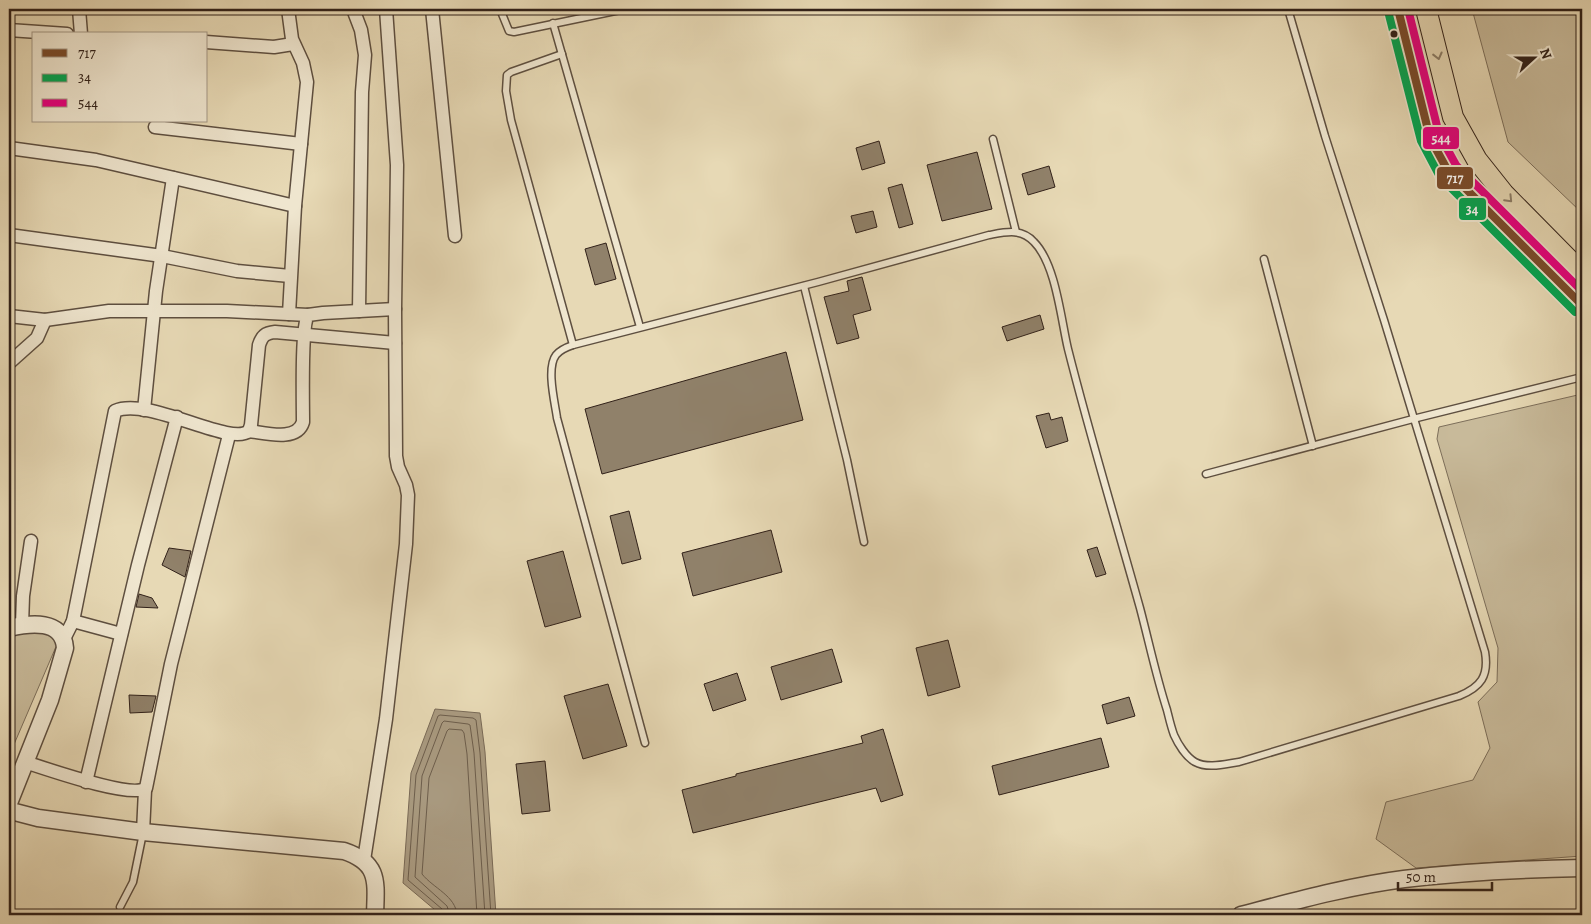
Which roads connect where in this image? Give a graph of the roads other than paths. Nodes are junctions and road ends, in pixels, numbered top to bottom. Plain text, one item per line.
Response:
1 (79, 9) edge
2 (288, 9) edge
3 (353, 9) edge
4 (386, 9) edge
5 (432, 9) edge
6 (500, 9) edge
7 (625, 9) edge
8 (1288, 9) edge
9 (1398, 9) edge
10 (1426, 9) edge
11 (611, 10) edge
12 (552, 23) junction
13 (9, 30) edge
14 (38, 32) edge
15 (81, 32) edge
16 (208, 42) edge
17 (293, 44) junction
18 (562, 54) junction
19 (155, 127) dead end
20 (993, 138) dead end
21 (301, 144) junction
22 (9, 148) edge
23 (173, 178) junction
24 (295, 206) junction
25 (1016, 232) junction
26 (9, 235) edge
27 (455, 236) dead end
28 (162, 256) junction
29 (1264, 259) dead end
30 (1582, 273) edge
31 (290, 276) junction
32 (804, 286) junction
33 (1582, 306) edge
34 (395, 309) junction
35 (359, 311) junction
36 (154, 312) junction
37 (265, 312) junction
38 (289, 314) junction
39 (308, 315) junction
40 (9, 316) edge
41 (45, 320) junction
42 (640, 328) junction
43 (304, 336) junction
44 (262, 337) junction
45 (395, 343) junction
46 (573, 345) junction
47 (9, 363) edge
48 (1582, 377) edge
49 (144, 410) junction
50 (177, 417) junction
51 (1413, 419) junction
52 (249, 431) junction
53 (229, 435) junction
54 (1313, 446) junction
55 (1206, 474) dead end
56 (31, 541) dead end
57 (864, 542) dead end
58 (73, 621) junction
59 (15, 627) edge
60 (121, 634) junction
61 (64, 639) junction
62 (645, 743) dead end
63 (25, 762) junction
64 (86, 782) junction
65 (145, 790) junction
66 (9, 803) edge
67 (9, 809) edge
68 (143, 832) junction
69 (364, 860) junction
70 (1582, 868) edge
71 (120, 907) dead end
72 (375, 915) edge
73 (1241, 915) edge

1 - 15 street
2 - 17 street
3 - 35 street
4 - 34 street
5 - 27 street
6 - 12 lane
7 - 11 lane
8 - 51 lane
9 - 33 main road
10 -> 30 main road
11 - 12 lane
12 - 18 lane
13 - 14 street
16 - 17 street
17 - 21 street
18 - 42 lane
18 - 46 lane
19 - 21 street
20 - 25 lane
21 - 24 street
22 - 23 street
23 - 24 street
23 - 28 street
24 - 31 street
25 - 32 lane
25 - 51 lane
26 - 28 street
28 - 31 street
28 - 36 street
29 - 54 lane
31 - 38 street
32 - 42 lane
32 - 57 lane
34 - 35 street
34 - 45 street
35 - 39 street
36 - 37 street
36 - 41 street
36 - 49 street
37 - 38 street
37 - 44 street
38 - 39 street
39 - 43 street
40 - 41 street
41 - 47 street
42 - 46 lane
43 - 44 street
43 - 45 street
43 - 52 street
44 - 52 street
45 - 69 street
46 - 62 lane
48 - 51 lane
49 - 50 street
49 - 58 street
50 - 53 street
50 - 60 street
51 - 54 lane
52 - 53 street
53 - 65 street
54 - 55 lane
56 - 59 street
58 - 60 street
58 - 61 street
59 - 61 street
60 - 64 street
61 - 63 street
63 - 64 street
63 - 66 street
64 - 65 street
65 - 68 street
67 - 68 street
68 - 69 street
68 - 71 lane
69 - 72 street
70 - 73 street

